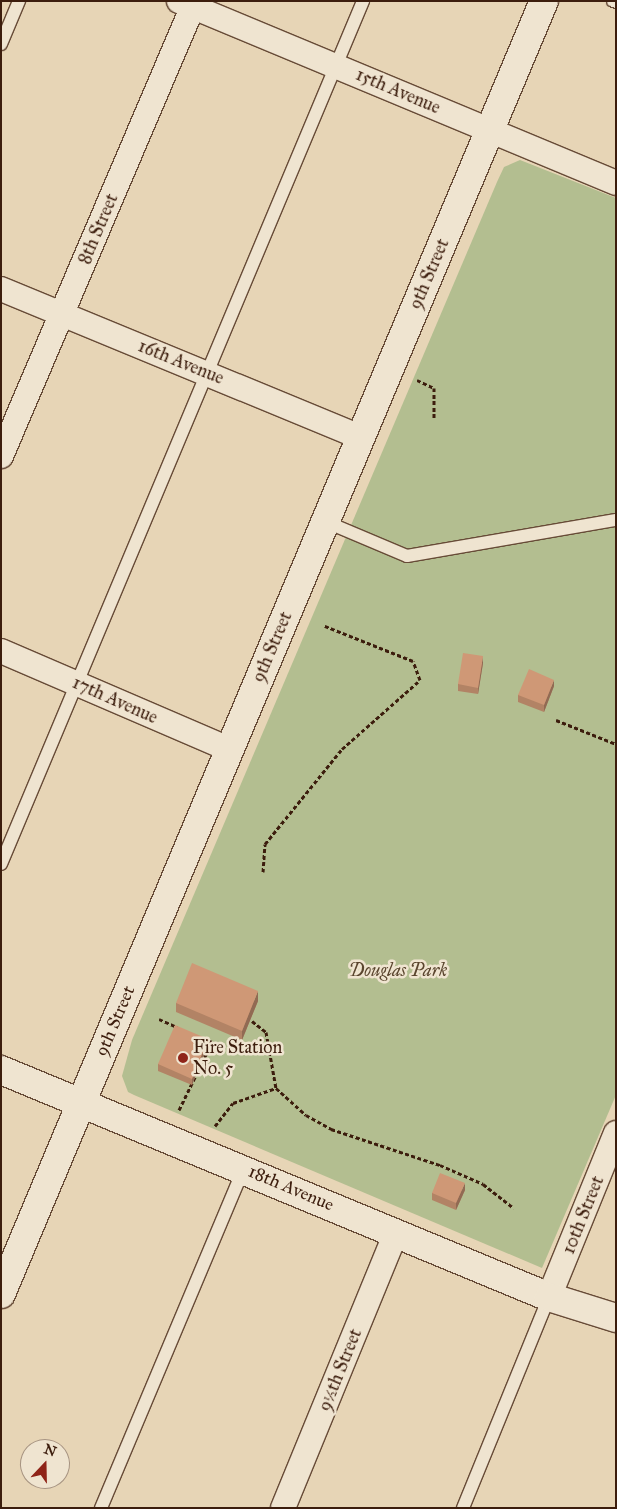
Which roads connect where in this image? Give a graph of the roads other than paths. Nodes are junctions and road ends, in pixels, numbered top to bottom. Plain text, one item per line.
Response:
1 (19, 1) edge
2 (363, 1) edge
3 (544, 1) edge
4 (189, 3) edge
5 (1, 44) edge
6 (336, 66) junction
7 (490, 129) junction
8 (616, 183) edge
9 (1, 289) edge
10 (61, 314) junction
11 (209, 373) junction
12 (360, 437) junction
13 (1, 456) edge
14 (616, 520) edge
15 (324, 522) junction
16 (1, 651) edge
17 (76, 682) junction
18 (229, 749) junction
19 (1, 864) edge
20 (1, 1070) edge
21 (81, 1102) junction
22 (616, 1133) edge
23 (244, 1168) junction
24 (396, 1232) junction
25 (1, 1294) edge
26 (549, 1297) junction
27 (580, 1309) junction
28 (616, 1318) edge
29 (616, 1337) edge
30 (101, 1508) edge
31 (283, 1508) edge
32 (463, 1508) edge

1 - 5 lane
2 - 6 lane
3 - 7 street, 9th Street
4 - 6 street, 15th Avenue
4 - 10 street, 8th Street
6 - 7 street, 15th Avenue
6 - 11 lane
7 - 8 street, 15th Avenue
7 - 12 street, 9th Street
9 - 10 street, 16th Avenue
10 - 11 street, 16th Avenue
10 - 13 street, 8th Street
11 - 12 street, 16th Avenue
11 - 17 lane
12 - 15 street, 9th Street
14 - 15 lane
15 - 18 street, 9th Street
16 - 17 street, 17th Avenue
17 - 18 street, 17th Avenue
17 - 19 lane
18 - 21 street, 9th Street
20 - 21 street, 18th Avenue
21 - 23 street, 18th Avenue
21 - 25 street, 9th Street
22 - 26 street, 10th Street
23 - 24 street, 18th Avenue
23 - 30 lane
24 - 26 street, 18th Avenue
24 - 31 street, 9½th Street
26 - 27 street, 18th Avenue
26 - 32 lane
27 - 28 street, 18th Avenue
27 - 29 street, 18th Avenue

